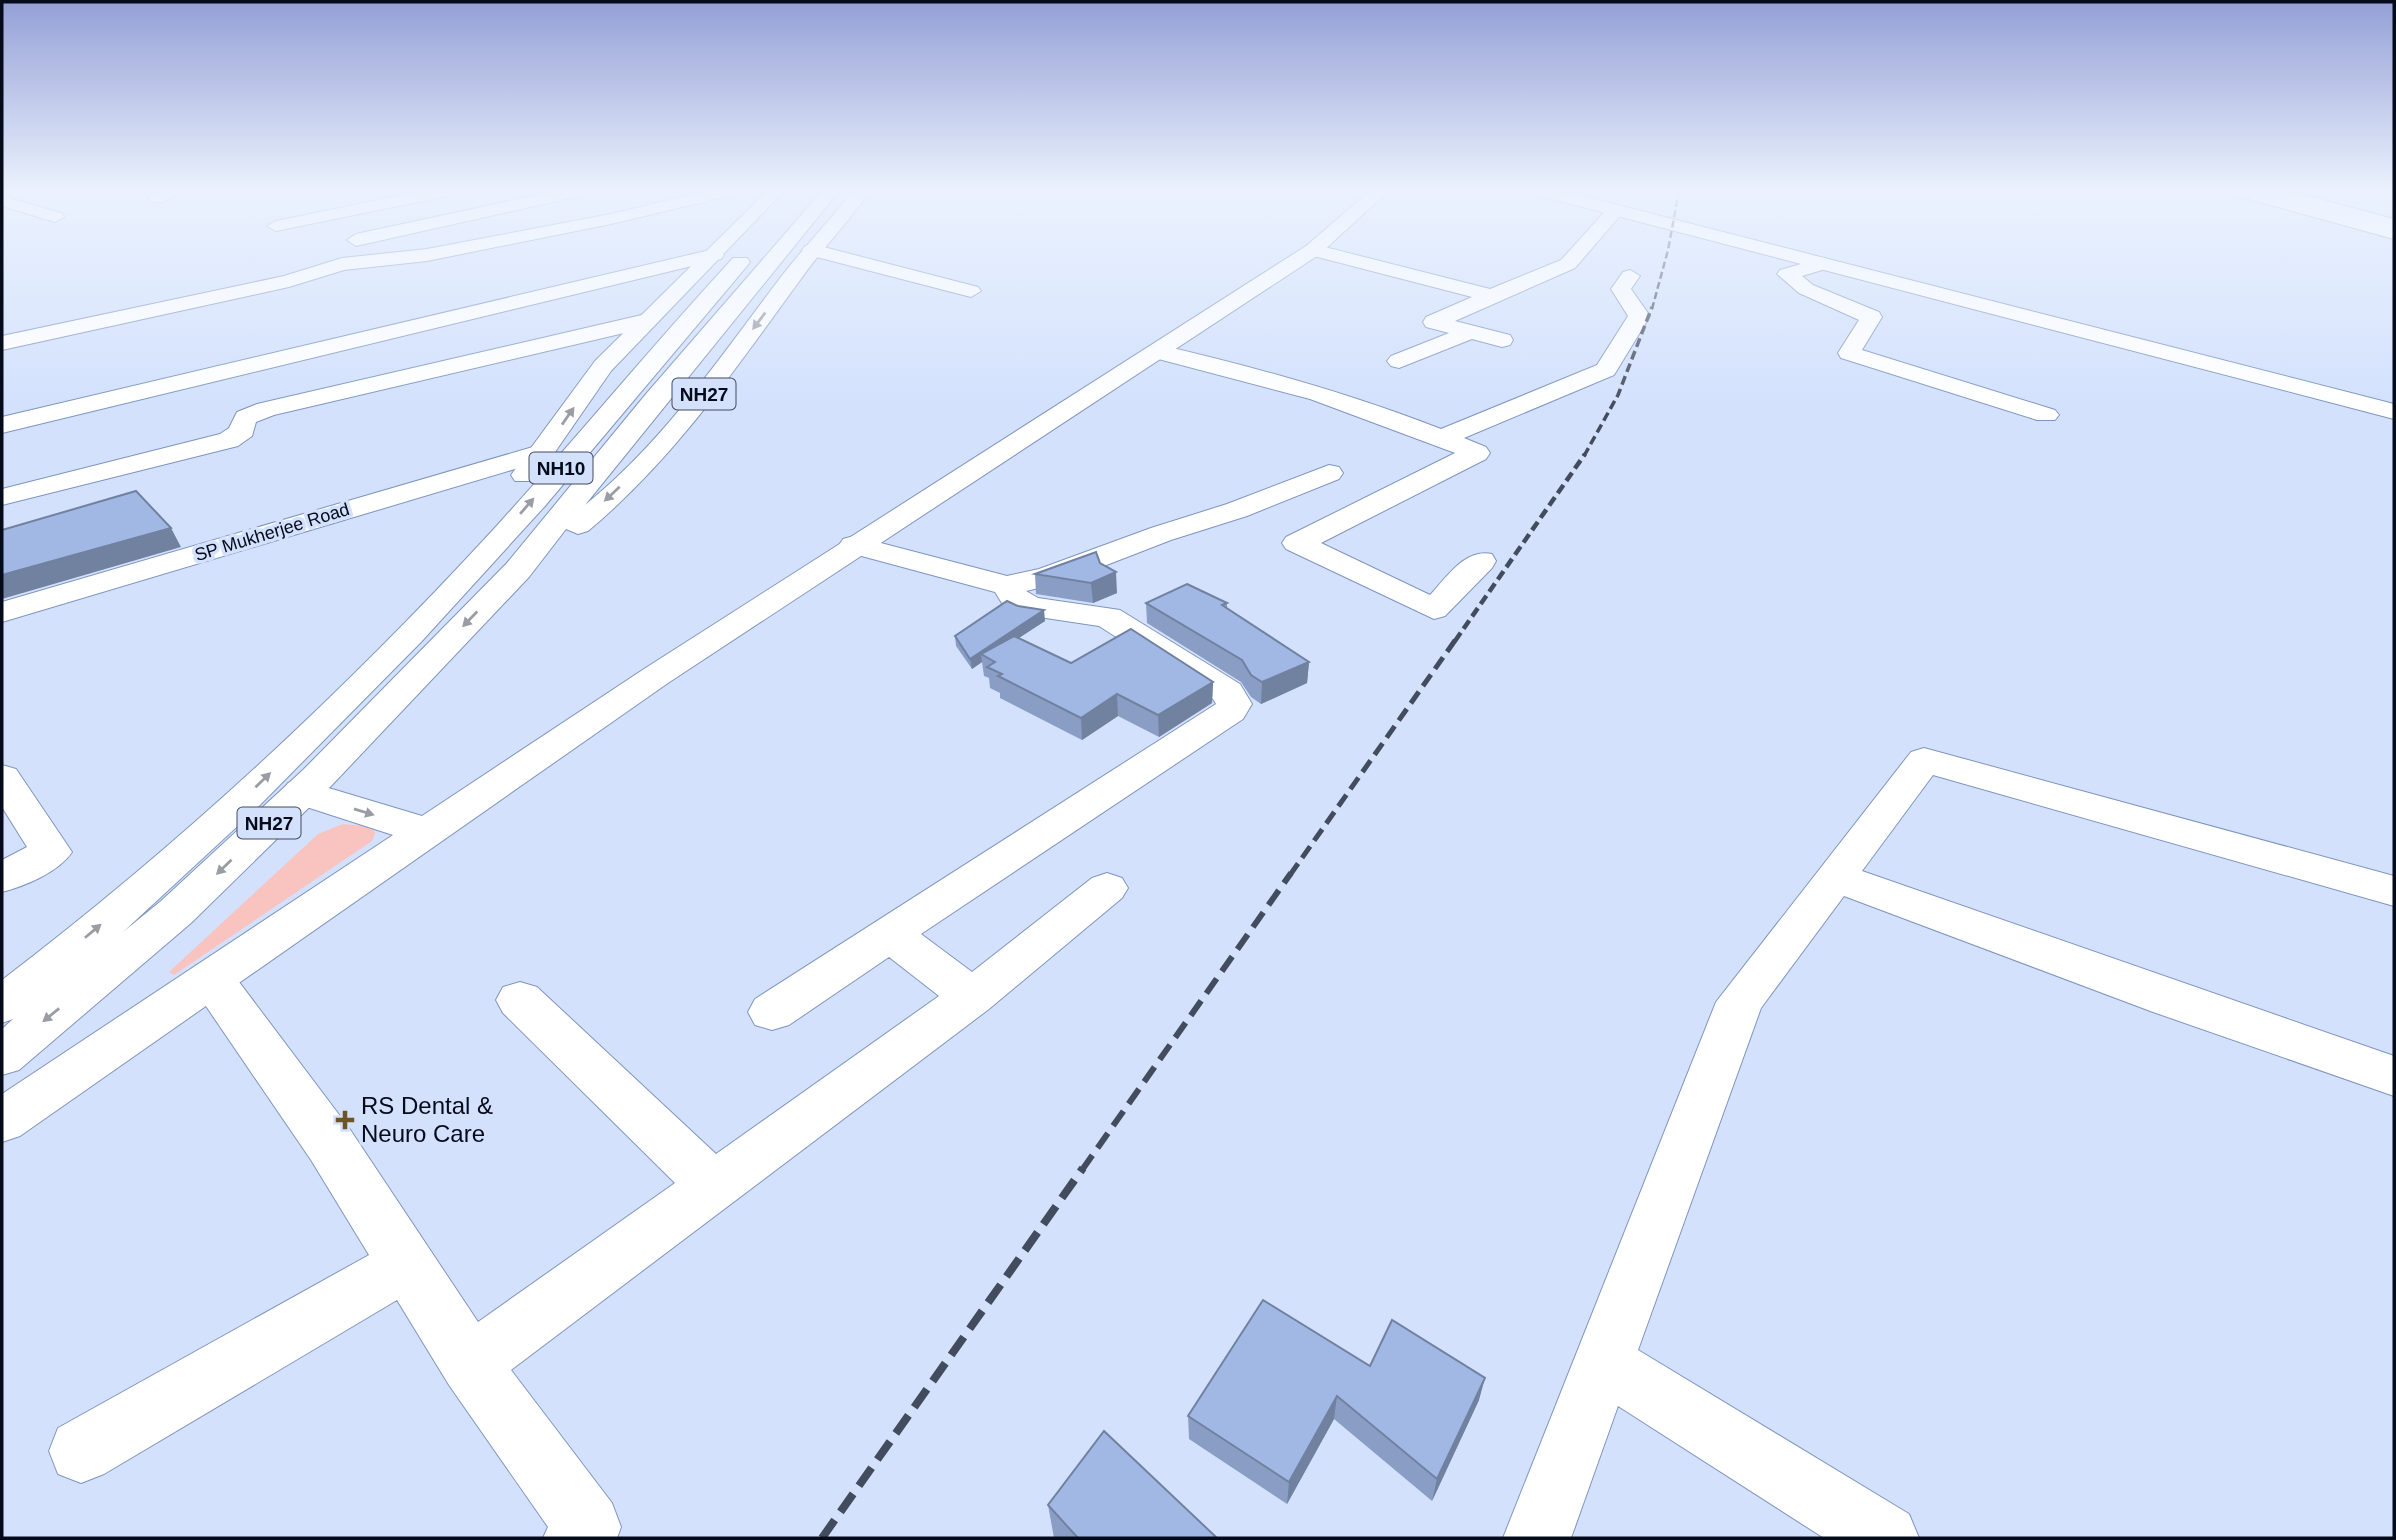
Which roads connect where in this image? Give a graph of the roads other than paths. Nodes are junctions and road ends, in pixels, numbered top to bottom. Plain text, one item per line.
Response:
1 (353, 263) edge
2 (681, 263) edge
3 (706, 263) edge
4 (740, 263) edge
5 (771, 263) edge
6 (802, 263) edge
7 (862, 263) edge
8 (1293, 263) edge
9 (1363, 263) edge
10 (1569, 263) edge
11 (1818, 263) edge
12 (1822, 264) junction
13 (1630, 276) dead end
14 (971, 291) dead end
15 (1492, 296) junction
16 (646, 321) junction
17 (1470, 332) junction
18 (1502, 340) dead end
19 (2, 342) edge
20 (1155, 351) junction
21 (1399, 360) dead end
22 (2394, 412) edge
23 (2046, 415) dead end
24 (2, 425) edge
25 (1441, 438) junction
26 (543, 452) junction
27 (1329, 473) dead end
28 (2, 497) edge
29 (1237, 510) junction
30 (1297, 543) junction
31 (854, 545) junction
32 (1481, 561) dead end
33 (518, 570) junction
34 (466, 576) junction
35 (1007, 586) junction
36 (2, 612) edge
37 (4, 786) edge
38 (302, 792) junction
39 (426, 831) junction
40 (1835, 877) junction
41 (2, 878) edge
42 (1107, 888) dead end
43 (2394, 891) edge
44 (890, 934) junction
45 (211, 978) junction
46 (972, 997) junction
47 (520, 1000) dead end
48 (2, 1005) edge
49 (772, 1012) dead end
50 (2, 1056) edge
51 (2394, 1076) edge
52 (2, 1121) edge
53 (713, 1186) junction
54 (407, 1263) junction
55 (1604, 1362) junction
56 (470, 1364) junction
57 (81, 1451) dead end
58 (577, 1538) edge
59 (1537, 1538) edge
60 (1885, 1538) edge

1 - 19 main road
2 - 24 main road
3 - 16 main road, NH27
34 -> 4 main road, NH10
5 - 33 main road, NH10
6 -> 33 main road, NH27
7 - 14 main road
8 - 20 main road
9 - 15 main road
10 - 15 main road
11 - 12 main road
12 - 22 main road
12 - 23 main road
13 - 25 main road
15 - 17 main road
26 -> 16 main road, NH27
16 - 28 main road
17 - 18 main road
17 - 21 main road
20 - 25 main road
20 - 31 main road
25 - 30 main road
26 - 34 main road, NH27
26 - 36 main road, SP Mukherjee Road
27 - 29 main road
29 - 30 main road
29 - 35 main road
30 - 32 main road
31 - 35 main road
31 - 39 main road
33 -> 38 main road, NH27
48 -> 34 main road, NH27
35 - 44 main road
37 - 41 main road
38 -> 39 main road
38 -> 50 main road, NH27
39 - 45 main road
40 - 43 main road
40 - 51 main road
40 - 55 main road
42 - 46 main road
44 - 46 main road
44 - 49 main road
45 - 52 main road
45 - 54 main road
46 - 53 main road
47 - 53 main road
53 - 56 main road
54 - 56 main road
54 - 57 main road
55 - 59 main road
55 - 60 main road
56 - 58 main road

